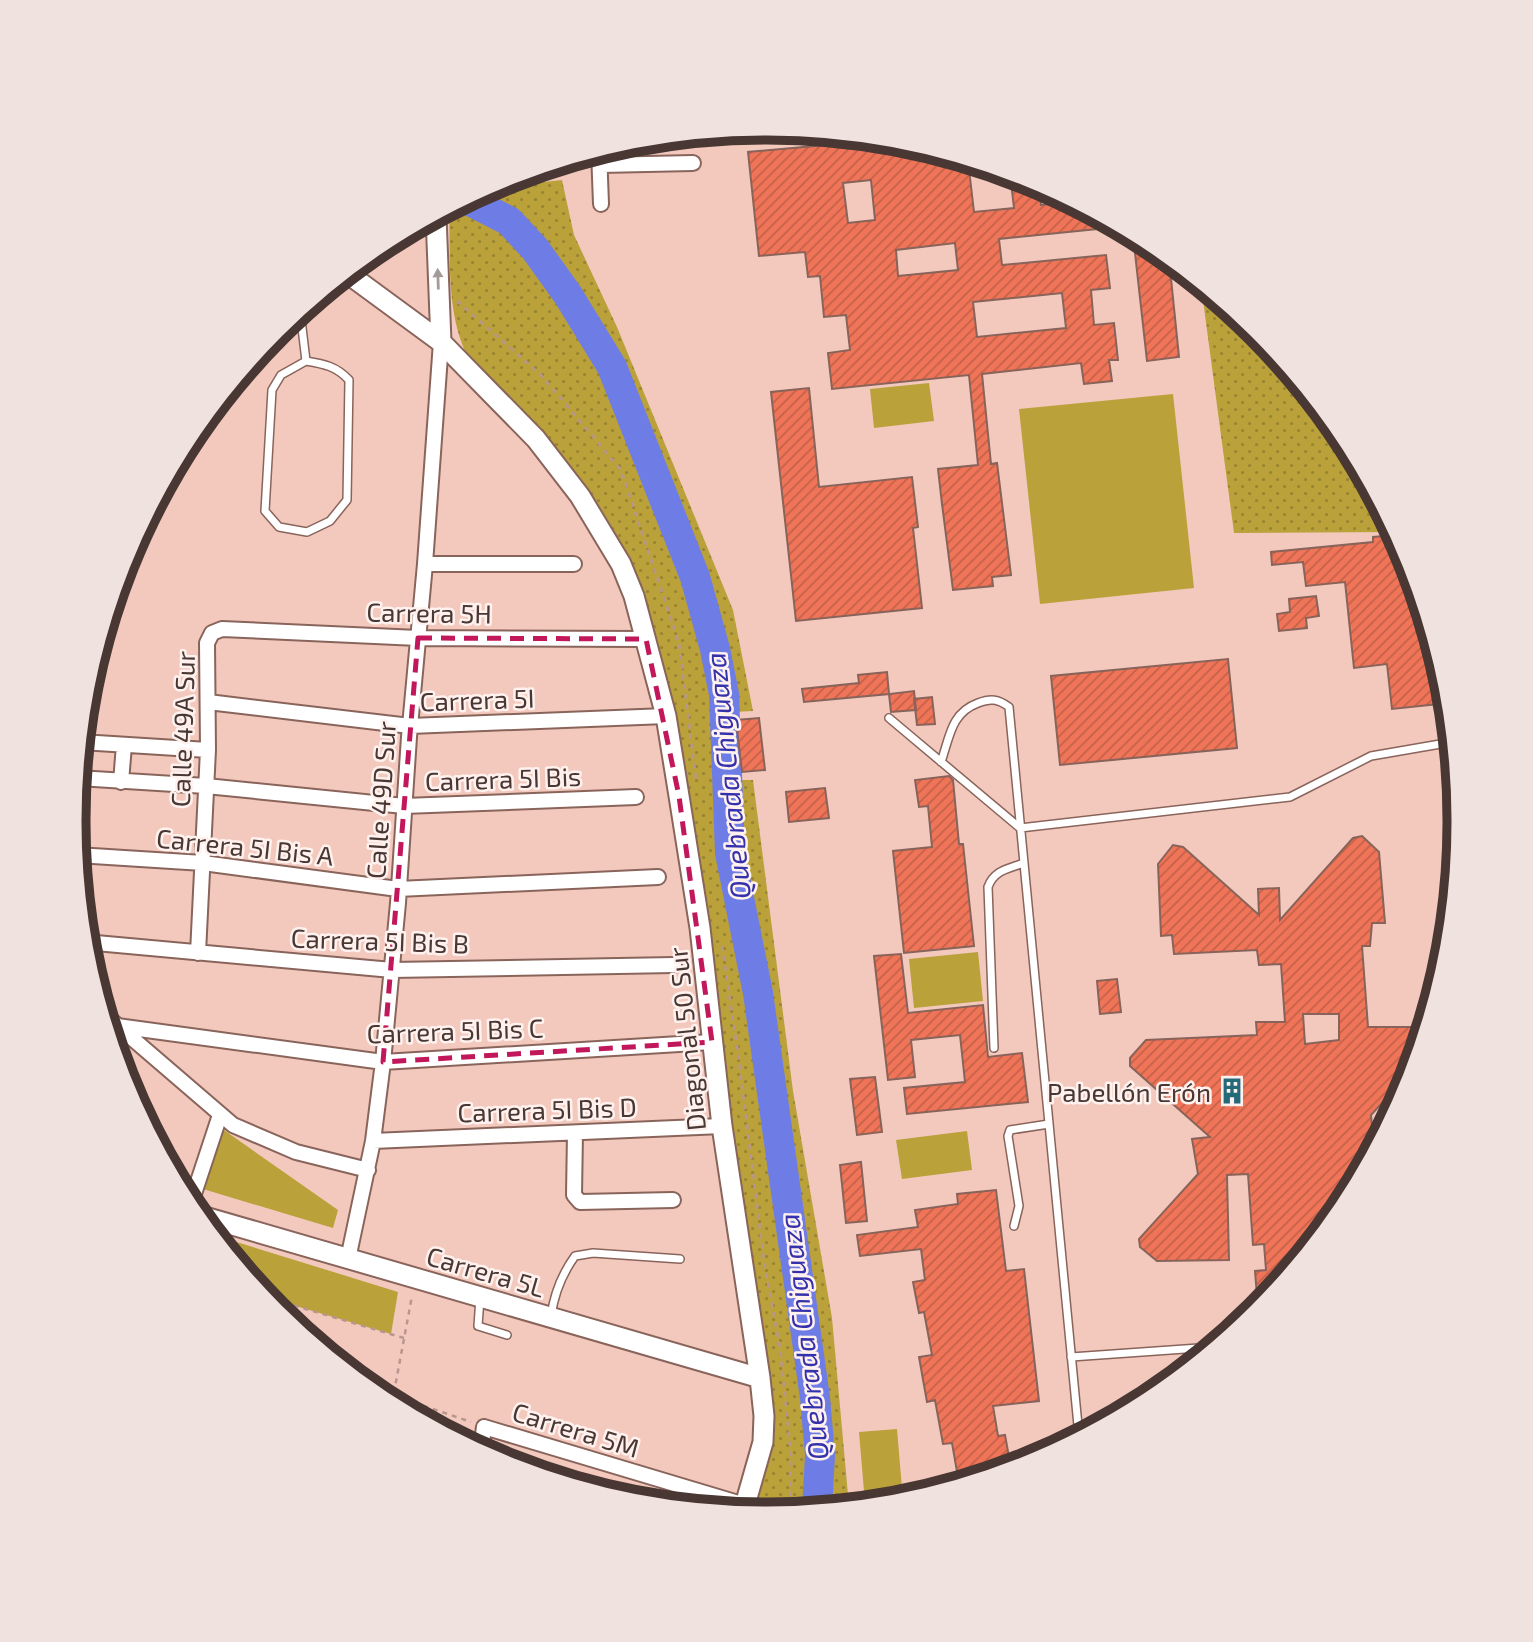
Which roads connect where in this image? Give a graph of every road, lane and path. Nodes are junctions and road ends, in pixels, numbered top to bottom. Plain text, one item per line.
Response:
1 (610, 159) edge
2 (600, 161) edge
3 (693, 163) dead end
4 (601, 204) dead end
5 (436, 225) edge
6 (355, 279) edge
7 (302, 324) edge
8 (441, 342) junction
9 (306, 361) junction
10 (425, 564) junction
11 (573, 564) dead end
12 (212, 633) joint
13 (418, 638) junction
14 (646, 639) junction
15 (208, 702) junction
16 (666, 716) junction
17 (889, 718) dead end
18 (410, 726) junction
19 (91, 743) edge
20 (1442, 744) edge
21 (124, 746) junction
22 (208, 750) junction
23 (941, 761) junction
24 (87, 779) edge
25 (121, 782) junction
26 (206, 786) junction
27 (636, 797) dead end
28 (404, 806) junction
29 (1020, 828) junction
30 (87, 856) edge
31 (203, 863) junction
32 (1024, 863) junction
33 (658, 877) dead end
34 (398, 889) junction
35 (97, 943) edge
36 (198, 953) junction
37 (674, 965) dead end
38 (392, 970) junction
39 (117, 1026) edge
40 (118, 1027) edge
41 (712, 1042) junction
42 (994, 1048) dead end
43 (383, 1062) junction
44 (220, 1115) junction
45 (1049, 1124) junction
46 (722, 1126) junction
47 (575, 1133) junction
48 (373, 1141) junction
49 (368, 1170) junction
50 (195, 1191) edge
51 (673, 1200) dead end
52 (216, 1221) edge
53 (1014, 1226) dead end
54 (348, 1259) junction
55 (680, 1259) dead end
56 (416, 1278) junction
57 (480, 1297) junction
58 (286, 1303) edge
59 (551, 1317) junction
60 (507, 1335) dead end
61 (404, 1338) junction
62 (1197, 1348) edge
63 (1071, 1357) junction
64 (760, 1378) junction
65 (395, 1391) edge
66 (409, 1400) edge
67 (484, 1427) junction
68 (1078, 1427) edge
69 (482, 1440) edge
70 (717, 1500) edge
71 (746, 1501) edge

1 - 3 street
2 - 4 street
8 -> 5 street
6 - 8 street, Diagonal 50 Sur
7 - 9 lane
8 - 10 street, Calle 49D Sur
8 - 14 street, Diagonal 50 Sur
9 - 9 lane
10 - 11 street
10 - 13 street, Calle 49D Sur
12 - 13 street, Carrera 5H
12 - 15 street, Calle 49A Sur
13 - 14 street, Carrera 5H
13 - 18 street, Calle 49D Sur
14 - 16 street, Diagonal 50 Sur
15 - 18 street, Carrera 5I
15 - 22 street, Calle 49A Sur
16 - 18 street, Carrera 5I
16 - 41 street, Diagonal 50 Sur
17 - 23 lane
18 - 28 street, Calle 49D Sur
19 - 21 street
20 - 29 lane
21 - 22 street
21 - 25 street
22 - 26 street, Calle 49A Sur
23 - 29 lane
23 - 29 lane
24 - 25 street, Carrera 5I Bis
25 - 26 street, Carrera 5I Bis
26 - 28 street, Carrera 5I Bis
26 - 31 street, Calle 49A Sur
27 - 28 street, Carrera 5I Bis
28 - 34 street, Calle 49D Sur
29 - 32 lane
30 - 31 street, Carrera 5I Bis A
31 - 34 street, Carrera 5I Bis A
31 - 36 street, Calle 49A Sur
32 - 42 lane
32 - 45 lane
33 - 34 street, Carrera 5I Bis A
34 - 38 street, Calle 49D Sur
35 - 36 street, Carrera 5I Bis B
36 - 38 street, Carrera 5I Bis B
37 - 38 street, Carrera 5I Bis B
38 - 43 street, Calle 49D Sur
39 - 43 street, Carrera 5I Bis C
40 - 44 street
41 - 43 street, Carrera 5I Bis C
41 - 46 street, Diagonal 50 Sur
43 - 48 street, Calle 49D Sur
44 - 49 street
44 - 50 street
45 - 53 lane
45 - 63 lane
46 - 47 street, Carrera 5I Bis D
46 - 64 street, Diagonal 50 Sur
47 - 48 street, Carrera 5I Bis D
47 - 51 street
48 - 49 street, Calle 49D Sur
49 - 54 street, Calle 49D Sur
52 - 54 street, Carrera 5L
54 - 56 street, Carrera 5L
55 - 59 lane
56 - 57 street, Carrera 5L
56 - 61 path
57 - 59 street, Carrera 5L
57 - 60 lane
58 - 61 path
59 - 64 street, Carrera 5L
61 - 65 path
62 - 63 lane
63 - 68 lane
64 - 71 street, Diagonal 50 Sur
66 - 67 path, Carrera 5M
67 - 69 street
67 - 70 street, Carrera 5M

